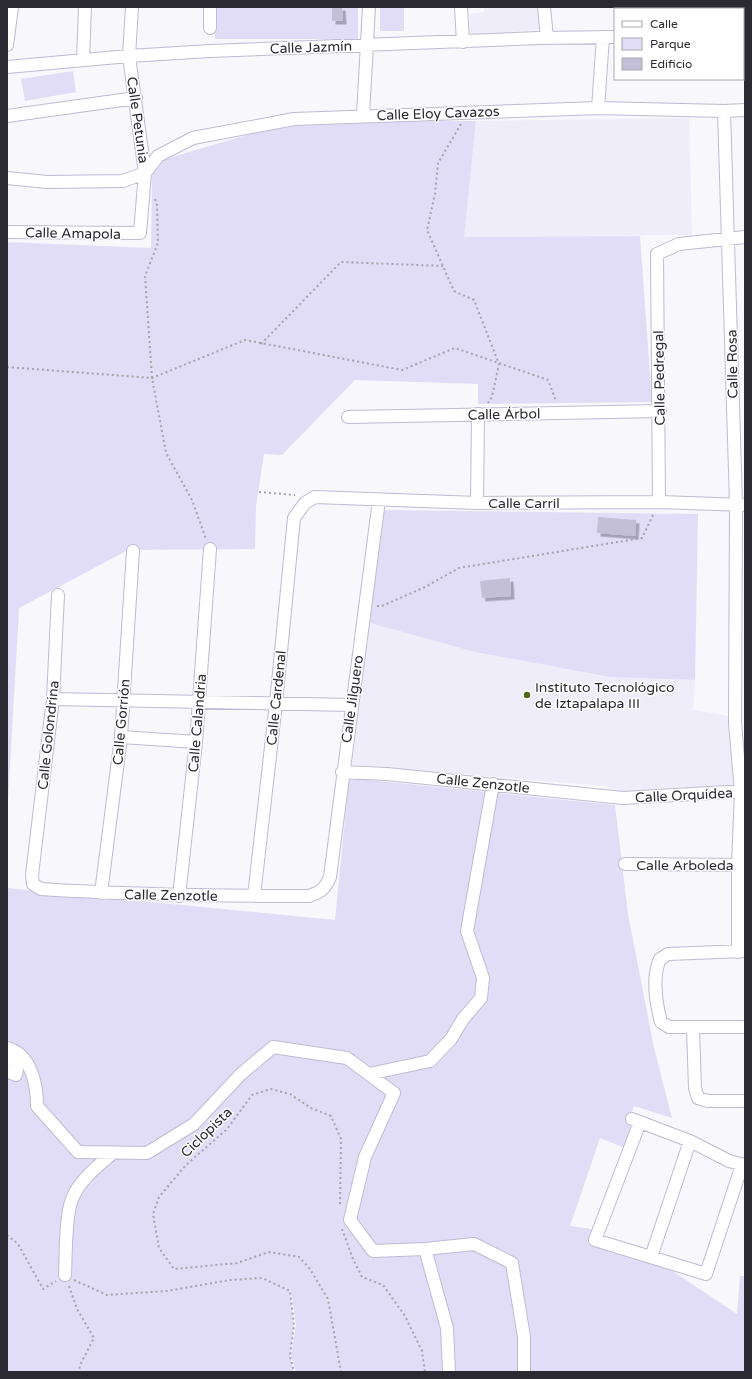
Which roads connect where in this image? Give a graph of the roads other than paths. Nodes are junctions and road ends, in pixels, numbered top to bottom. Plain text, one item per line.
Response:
1 (12, 7) edge
2 (85, 7) edge
3 (132, 7) edge
4 (210, 7) edge
5 (369, 7) edge
6 (461, 7) edge
7 (544, 7) edge
8 (210, 28) dead end
9 (614, 37) edge
10 (547, 38) junction
11 (602, 38) junction
12 (463, 42) junction
13 (7, 45) edge
14 (368, 45) junction
15 (129, 56) junction
16 (83, 60) junction
17 (7, 67) edge
18 (136, 98) junction
19 (598, 108) junction
20 (745, 110) edge
21 (724, 111) junction
22 (7, 116) edge
23 (363, 116) junction
24 (145, 173) junction
25 (7, 178) edge
26 (7, 232) edge
27 (140, 233) joint
28 (745, 237) edge
29 (729, 239) junction
30 (660, 411) junction
31 (478, 414) junction
32 (348, 417) dead end
33 (310, 500) joint
34 (379, 500) junction
35 (659, 502) junction
36 (477, 503) junction
37 (740, 505) edge
38 (210, 549) road end
39 (133, 551) dead end
40 (58, 595) dead end
41 (53, 699) junction
42 (124, 699) junction
43 (199, 702) junction
44 (276, 703) junction
45 (352, 705) junction
46 (740, 724) edge
47 (121, 737) junction
48 (196, 742) junction
49 (342, 772) junction
50 (493, 784) junction
51 (743, 791) edge
52 (623, 798) joint
53 (625, 864) dead end
54 (741, 865) edge
55 (32, 875) joint
56 (101, 893) junction
57 (318, 893) joint
58 (179, 896) junction
59 (254, 896) junction
60 (742, 952) edge
61 (745, 1027) edge
62 (693, 1028) junction
63 (7, 1048) edge
64 (7, 1058) edge
65 (7, 1071) edge
66 (369, 1074) junction
67 (745, 1101) edge
68 (690, 1141) junction
69 (113, 1153) junction
70 (744, 1165) edge
71 (425, 1250) junction
72 (651, 1257) junction
73 (66, 1275) road end
74 (449, 1372) edge
75 (524, 1372) edge

1 - 13 street
2 - 16 street
3 - 15 street, Calle Petunia
4 - 8 street
5 - 14 street
6 - 12 street
7 - 10 street
9 - 11 street, Calle Jazmín
10 - 11 street, Calle Jazmín
10 - 12 street, Calle Jazmín
11 - 19 street
12 - 14 street, Calle Jazmín
14 - 15 street, Calle Jazmín
14 - 23 street
15 - 16 street, Calle Jazmín
15 - 18 street, Calle Petunia
16 - 17 street, Calle Jazmín
18 - 22 street
18 - 24 street, Calle Petunia
19 - 21 street, Calle Eloy Cavazos
19 - 23 street, Calle Eloy Cavazos
20 - 21 street, Calle Eloy Cavazos
21 - 29 street, Calle Rosa
23 - 24 street, Calle Eloy Cavazos
24 - 25 street
24 - 27 street, Calle Petunia
26 - 27 street, Calle Amapola
28 - 29 street
29 - 30 street, Calle Pedregal
29 - 37 street, Calle Rosa
30 - 31 street, Calle Árbol
30 - 35 street, Calle Pedregal
31 - 32 street, Calle Árbol
31 - 36 street
33 - 34 street, Calle Carril
33 - 44 street, Calle Cardenal
34 - 36 street, Calle Carril
34 - 45 street, Calle Jilguero
35 - 36 street, Calle Carril
35 - 37 street, Calle Carril
37 - 46 street, Calle Rosa
38 - 43 street, Calle Calandria
39 - 42 street, Calle Gorrión
40 - 41 street, Calle Golondrina
41 - 42 street
41 - 55 street, Calle Golondrina
42 - 43 street
42 - 47 street, Calle Gorrión
43 - 44 street
43 - 48 street, Calle Calandria
44 - 45 street
44 - 59 street, Calle Cardenal
45 - 49 street, Calle Jilguero
46 - 51 street, Calle Rosa
47 - 48 street
47 - 56 street, Calle Gorrión
48 - 58 street, Calle Calandria
49 - 50 street, Calle Zenzotle
49 - 57 street, Calle Jilguero
50 - 52 street, Calle Zenzotle
50 - 66 street
51 - 52 street, Calle Orquídea
51 - 54 street, Calle Rosa
53 - 54 street, Calle Arboleda
54 - 60 street, Calle Rosa
55 - 56 street, Calle Zenzotle
56 - 58 street, Calle Zenzotle
57 - 59 street, Calle Zenzotle
58 - 59 street, Calle Zenzotle
60 - 62 street
61 - 62 street
62 - 67 street
63 - 69 street
64 - 65 street
66 - 69 street
66 - 71 street
68 - 70 street
68 - 72 street
68 - 72 street
69 - 73 street
70 - 72 street
71 - 74 street
71 - 75 street

